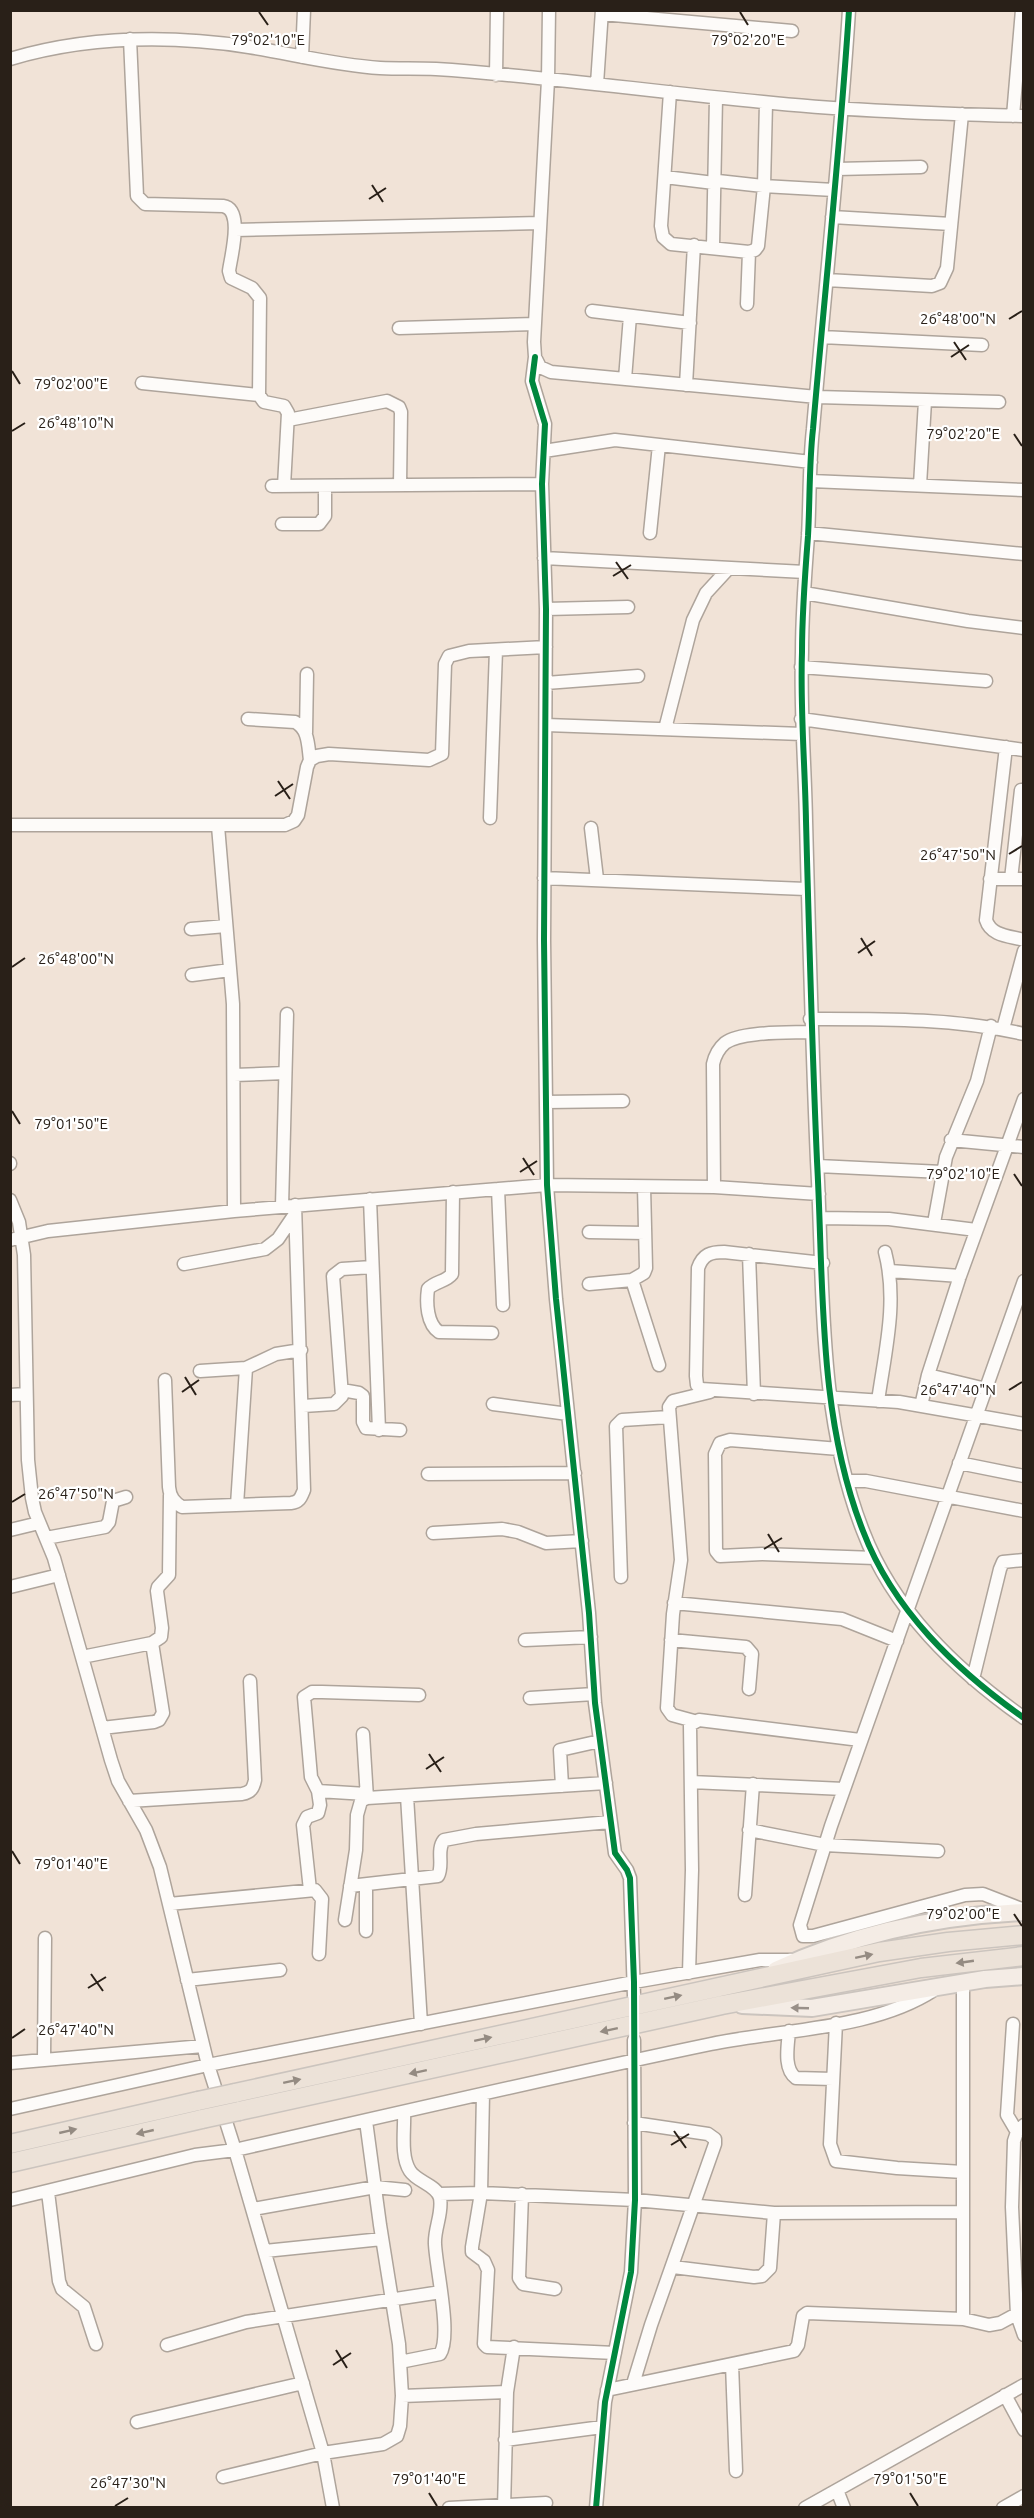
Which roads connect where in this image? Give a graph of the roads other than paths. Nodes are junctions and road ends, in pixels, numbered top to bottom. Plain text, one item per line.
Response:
1 (304, 10) edge
2 (497, 10) edge
3 (549, 10) edge
4 (849, 10) edge
5 (1022, 10) edge
6 (602, 12) edge
7 (792, 31) dead end
8 (130, 39) junction
9 (302, 57) junction
10 (10, 59) edge
11 (496, 75) junction
12 (548, 80) junction
13 (597, 84) junction
14 (670, 92) junction
15 (716, 98) junction
16 (766, 103) junction
17 (843, 108) junction
18 (962, 114) junction
19 (1018, 116) edge
20 (921, 167) dead end
21 (837, 169) junction
22 (665, 177) junction
23 (714, 183) junction
24 (764, 186) junction
25 (834, 190) junction
26 (832, 217) junction
27 (540, 223) junction
28 (951, 224) junction
29 (235, 230) junction
30 (694, 245) junction
31 (713, 246) junction
32 (749, 252) junction
33 (827, 280) junction
34 (747, 304) dead end
35 (592, 311) dead end
36 (630, 316) junction
37 (690, 323) junction
38 (535, 324) junction
39 (399, 328) dead end
40 (822, 337) junction
41 (982, 345) dead end
42 (535, 357) junction
43 (625, 379) junction
44 (142, 383) dead end
45 (686, 385) junction
46 (259, 394) junction
47 (817, 397) junction
48 (925, 401) junction
49 (999, 402) dead end
50 (288, 420) junction
51 (659, 445) junction
52 (544, 451) junction
53 (811, 462) junction
54 (811, 481) junction
55 (542, 484) junction
56 (400, 485) junction
57 (920, 485) junction
58 (326, 486) junction
59 (1023, 490) edge
60 (282, 524) dead end
61 (650, 533) dead end
62 (808, 533) junction
63 (1023, 554) edge
64 (544, 558) junction
65 (729, 568) junction
66 (805, 572) junction
67 (804, 593) junction
68 (628, 607) dead end
69 (546, 609) junction
70 (1023, 628) edge
71 (546, 647) junction
72 (496, 650) junction
73 (801, 667) junction
74 (307, 674) dead end
75 (638, 676) dead end
76 (986, 681) dead end
77 (546, 683) junction
78 (801, 719) junction
79 (248, 720) dead end
80 (546, 725) junction
81 (665, 729) junction
82 (306, 733) junction
83 (802, 734) junction
84 (1006, 747) junction
85 (1023, 750) edge
86 (310, 760) junction
87 (1001, 789) junction
88 (1022, 790) edge
89 (490, 818) dead end
90 (10, 825) edge
91 (218, 826) junction
92 (591, 828) dead end
93 (544, 878) junction
94 (597, 879) junction
95 (990, 879) junction
96 (1017, 879) edge
97 (806, 889) junction
98 (226, 926) junction
99 (191, 929) dead end
100 (1023, 940) edge
101 (1023, 951) edge
102 (230, 970) junction
103 (192, 975) dead end
104 (287, 1014) dead end
105 (810, 1018) junction
106 (997, 1028) junction
107 (811, 1032) junction
108 (1023, 1034) edge
109 (285, 1073) junction
110 (234, 1075) junction
111 (1023, 1099) edge
112 (623, 1101) dead end
113 (546, 1102) junction
114 (951, 1140) junction
115 (1006, 1145) junction
116 (1023, 1147) edge
117 (818, 1166) junction
118 (942, 1172) junction
119 (547, 1185) junction
120 (644, 1186) junction
121 (714, 1187) junction
122 (498, 1189) junction
123 (453, 1192) junction
124 (819, 1194) junction
125 (370, 1199) junction
126 (10, 1200) edge
127 (291, 1209) junction
128 (234, 1211) junction
129 (820, 1218) junction
130 (933, 1223) junction
131 (976, 1230) junction
132 (588, 1232) dead end
133 (645, 1233) junction
134 (17, 1239) edge
135 (885, 1252) dead end
136 (749, 1254) junction
137 (823, 1263) junction
138 (184, 1264) dead end
139 (372, 1268) junction
140 (890, 1271) junction
141 (960, 1276) junction
142 (632, 1280) junction
143 (1023, 1281) edge
144 (589, 1284) dead end
145 (503, 1305) dead end
146 (492, 1333) dead end
147 (301, 1350) junction
148 (659, 1365) dead end
149 (246, 1368) junction
150 (201, 1371) dead end
151 (928, 1375) junction
152 (165, 1380) dead end
153 (986, 1389) junction
154 (342, 1390) junction
155 (710, 1392) junction
156 (26, 1394) junction
157 (754, 1394) junction
158 (10, 1395) edge
159 (831, 1397) junction
160 (878, 1401) junction
161 (493, 1404) dead end
162 (303, 1406) junction
163 (921, 1406) junction
164 (568, 1413) junction
165 (976, 1416) junction
166 (669, 1417) junction
167 (1023, 1424) edge
168 (379, 1430) junction
169 (400, 1430) dead end
170 (839, 1449) junction
171 (959, 1463) junction
172 (575, 1473) junction
173 (428, 1474) dead end
174 (1023, 1476) edge
175 (848, 1481) junction
176 (170, 1495) junction
177 (946, 1496) junction
178 (126, 1497) dead end
179 (237, 1505) junction
180 (1023, 1511) edge
181 (39, 1523) junction
182 (10, 1530) edge
183 (433, 1533) dead end
184 (46, 1538) junction
185 (582, 1540) junction
186 (875, 1558) junction
187 (1023, 1560) edge
188 (59, 1575) junction
189 (621, 1576) dead end
190 (10, 1587) edge
191 (674, 1602) junction
192 (908, 1612) junction
193 (591, 1637) junction
194 (525, 1640) dead end
195 (671, 1640) junction
196 (897, 1641) junction
197 (152, 1643) junction
198 (82, 1657) junction
199 (973, 1679) junction
200 (250, 1681) dead end
201 (749, 1689) dead end
202 (594, 1694) junction
203 (419, 1695) dead end
204 (530, 1698) dead end
205 (1023, 1718) edge
206 (694, 1721) junction
207 (102, 1728) junction
208 (363, 1734) dead end
209 (600, 1740) junction
210 (860, 1740) junction
211 (691, 1782) junction
212 (606, 1783) junction
213 (753, 1784) junction
214 (561, 1786) junction
215 (844, 1789) junction
216 (318, 1791) junction
217 (366, 1796) junction
218 (407, 1796) junction
219 (129, 1801) junction
220 (610, 1822) junction
221 (749, 1830) junction
222 (825, 1845) junction
223 (938, 1851) dead end
224 (414, 1881) junction
225 (366, 1884) junction
226 (350, 1886) junction
227 (310, 1890) junction
228 (745, 1895) dead end
229 (169, 1904) junction
230 (1023, 1911) edge
231 (345, 1920) dead end
232 (366, 1931) dead end
233 (1023, 1935) edge
234 (45, 1938) dead end
235 (318, 1954) dead end
236 (1023, 1956) edge
237 (798, 1960) junction
238 (280, 1970) dead end
239 (689, 1973) junction
240 (1023, 1976) edge
241 (759, 1978) junction
242 (187, 1980) junction
243 (634, 1982) junction
244 (963, 1982) junction
245 (940, 1986) junction
246 (634, 1996) dead end
247 (723, 2005) junction
248 (836, 2023) junction
249 (421, 2024) junction
250 (1013, 2024) dead end
251 (789, 2031) junction
252 (634, 2040) dead end
253 (203, 2046) junction
254 (44, 2060) junction
255 (634, 2061) junction
256 (10, 2063) edge
257 (208, 2065) junction
258 (834, 2079) junction
259 (483, 2094) junction
260 (237, 2102) junction
261 (10, 2109) edge
262 (200, 2110) junction
263 (404, 2112) junction
264 (366, 2121) junction
265 (634, 2123) junction
266 (1020, 2128) edge
267 (10, 2144) edge
268 (236, 2150) junction
269 (10, 2163) edge
270 (963, 2172) junction
271 (375, 2187) junction
272 (405, 2190) dead end
273 (48, 2192) junction
274 (481, 2193) junction
275 (439, 2194) junction
276 (522, 2194) junction
277 (10, 2200) edge
278 (635, 2200) junction
279 (695, 2207) junction
280 (253, 2210) junction
281 (963, 2212) junction
282 (774, 2213) junction
283 (382, 2239) junction
284 (265, 2251) junction
285 (673, 2267) junction
286 (555, 2289) dead end
287 (441, 2292) junction
288 (393, 2300) junction
289 (1020, 2312) edge
290 (283, 2316) junction
291 (963, 2319) junction
292 (1023, 2335) edge
293 (96, 2344) dead end
294 (167, 2345) dead end
295 (514, 2347) junction
296 (615, 2353) junction
297 (400, 2362) junction
298 (732, 2364) junction
299 (303, 2383) junction
300 (633, 2384) junction
301 (1023, 2385) edge
302 (607, 2390) junction
303 (507, 2392) junction
304 (1005, 2395) junction
305 (402, 2396) junction
306 (137, 2422) dead end
307 (602, 2427) junction
308 (1023, 2430) edge
309 (506, 2440) junction
310 (323, 2453) junction
311 (736, 2471) dead end
312 (223, 2477) dead end
313 (837, 2490) junction
314 (1023, 2496) edge
315 (546, 2503) dead end
316 (504, 2506) edge
317 (334, 2507) edge
318 (449, 2508) edge
319 (596, 2508) edge
320 (805, 2508) edge
321 (844, 2508) edge
322 (1003, 2508) edge

1 - 9 street
2 - 11 street
3 - 12 street
4 - 17 street
5 - 19 street
6 - 7 street
6 - 13 street
8 - 9 street
8 - 10 street
8 - 29 street
9 - 11 street
11 - 12 street
12 - 13 street
12 - 27 street
13 - 14 street
14 - 15 street
14 - 22 street
15 - 16 street
15 - 23 street
16 - 17 street
16 - 24 street
17 - 18 street
17 - 21 street
18 - 19 street
18 - 28 street
20 - 21 street
21 - 25 street
22 - 23 street
22 - 30 street
23 - 24 street
23 - 31 street
24 - 25 street
24 - 32 street
25 - 26 street
26 - 28 street
26 - 33 street
27 - 29 street
27 - 38 street
28 - 33 street
29 - 46 street
30 - 31 street
30 - 37 street
31 - 32 street
32 - 34 street
33 - 40 street
35 - 36 street
36 - 37 street
36 - 43 street
37 - 45 street
38 - 39 street
38 - 42 street
40 - 41 street
40 - 47 street
42 - 43 street
42 - 52 street
43 - 45 street
44 - 46 street
45 - 47 street
46 - 50 street
47 - 48 street
47 - 53 street
48 - 49 street
48 - 57 street
50 - 56 street
50 - 58 street
51 - 52 street
51 - 53 street
51 - 61 street
52 - 55 street
53 - 54 street
54 - 57 street
54 - 62 street
55 - 56 street
55 - 64 street
56 - 58 street
57 - 59 street
58 - 60 street
62 - 63 street
62 - 66 street
64 - 65 street
64 - 69 street
65 - 66 street
65 - 81 street
66 - 67 street
67 - 70 street
67 - 73 street
68 - 69 street
69 - 71 street
71 - 72 street
71 - 77 street
72 - 86 street
72 - 89 street
73 - 76 street
73 - 78 street
74 - 82 street
75 - 77 street
77 - 80 street
78 - 83 street
78 - 84 street
79 - 82 street
80 - 81 street
80 - 93 street
81 - 83 street
82 - 86 street
83 - 97 street
84 - 85 street
84 - 87 street
86 - 91 street
87 - 88 street
87 - 95 street
88 - 96 street
90 - 91 street
91 - 98 street
92 - 94 street
93 - 94 street
93 - 113 street
94 - 97 street
95 - 96 street
95 - 100 street
97 - 105 street
98 - 99 street
98 - 102 street
101 - 106 street
102 - 103 street
102 - 110 street
104 - 109 street
105 - 106 street
105 - 107 street
106 - 108 street
106 - 114 street
107 - 117 street
107 - 121 street
109 - 110 street
109 - 127 street
110 - 128 street
111 - 115 street
112 - 113 street
113 - 119 street
114 - 115 street
114 - 118 street
115 - 116 street
115 - 131 street
117 - 118 street
117 - 124 street
118 - 130 street
119 - 120 street
119 - 122 street
119 - 164 street
120 - 121 street
120 - 133 street
121 - 124 street
122 - 123 street
122 - 145 street
123 - 125 street
123 - 146 street
124 - 129 street
125 - 127 street
125 - 139 street
126 - 134 street
127 - 128 street
127 - 138 street
127 - 147 street
128 - 134 street
129 - 130 street
129 - 137 street
130 - 131 street
131 - 141 street
132 - 133 street
133 - 142 street
134 - 156 street
135 - 140 street
136 - 137 street
136 - 155 street
136 - 157 street
137 - 159 street
139 - 154 street
139 - 168 street
140 - 141 street
140 - 160 street
141 - 151 street
142 - 144 street
142 - 148 street
143 - 153 street
147 - 149 street
147 - 162 street
149 - 150 street
149 - 179 street
151 - 153 street
151 - 163 street
152 - 176 street
153 - 165 street
154 - 162 street
154 - 168 street
155 - 157 street
155 - 166 street
156 - 158 street
156 - 181 street
157 - 159 street
159 - 160 street
159 - 170 street
160 - 163 street
161 - 164 street
162 - 179 street
163 - 165 street
164 - 172 street
165 - 167 street
165 - 171 street
166 - 189 street
166 - 191 street
168 - 169 street
170 - 175 street
170 - 186 street
171 - 174 street
171 - 177 street
172 - 173 street
172 - 185 street
175 - 177 street
175 - 186 street
176 - 179 street
176 - 197 street
177 - 180 street
177 - 192 street
178 - 184 street
181 - 182 street
181 - 184 street
183 - 185 street
184 - 188 street
185 - 193 street
186 - 192 street
187 - 199 street
188 - 190 street
188 - 198 street
191 - 195 street
191 - 196 street
192 - 196 street
192 - 199 street
193 - 194 street
193 - 202 street
195 - 201 street
195 - 206 street
196 - 210 street
197 - 198 street
197 - 207 street
198 - 207 street
199 - 205 street
200 - 219 street
202 - 204 street
202 - 209 street
203 - 216 street
206 - 210 street
206 - 211 street
207 - 219 street
208 - 217 street
209 - 212 street
209 - 214 street
210 - 215 street
211 - 213 street
211 - 239 street
212 - 214 street
212 - 220 street
213 - 215 street
213 - 221 street
214 - 218 street
215 - 222 street
216 - 217 street
216 - 227 street
217 - 218 street
217 - 226 street
218 - 224 street
219 - 229 street
220 - 224 street
220 - 243 street
221 - 222 street
221 - 228 street
222 - 223 street
222 - 230 street
224 - 225 street
224 - 249 street
225 - 226 street
225 - 232 street
226 - 231 street
227 - 229 street
227 - 235 street
229 - 242 street
230 - 237 main road
241 -> 233 highway
234 - 254 street
236 -> 247 highway
237 - 239 street
237 - 241 main road
238 - 242 street
239 - 243 street
240 - 244 main road
260 -> 241 highway
242 - 253 street
243 - 246 street
243 - 249 street
244 - 245 main road
244 - 270 street
245 -> 247 main road
245 - 248 street
247 -> 260 highway
248 - 251 street
248 - 258 street
249 - 257 street
250 - 266 street
251 - 255 street
251 - 258 street
252 - 255 street
253 - 254 street
253 - 257 street
254 - 256 street
255 - 259 street
255 - 265 street
257 - 261 street
257 - 268 street
258 - 270 street
259 - 263 street
259 - 274 street
260 - 262 highway, bridge
267 -> 262 highway
262 -> 269 highway
263 - 264 street
263 - 275 street
264 - 268 street
264 - 271 street
265 - 278 street
265 - 279 street
266 - 289 street
268 - 273 street
268 - 280 street
270 - 281 street
271 - 272 street
271 - 280 street
271 - 283 street
273 - 277 street
273 - 293 street
274 - 275 street
274 - 276 street
274 - 295 street
275 - 287 street
276 - 278 street
276 - 286 street
278 - 279 street
278 - 296 street
279 - 282 street
279 - 285 street
280 - 284 street
281 - 282 street
281 - 291 street
282 - 285 street
283 - 284 street
283 - 288 street
284 - 290 street
285 - 300 street
287 - 288 street
287 - 297 street
288 - 290 street
288 - 297 street
289 - 291 street
289 - 292 street
290 - 294 street
290 - 299 street
291 - 298 street
295 - 296 street
295 - 303 street
296 - 302 street
297 - 305 street
298 - 300 street
298 - 311 street
299 - 306 street
299 - 310 street
300 - 302 street
301 - 304 street
302 - 307 street
303 - 305 street
303 - 309 street
304 - 308 street
304 - 313 street
305 - 310 street
307 - 309 street
307 - 319 street
309 - 316 street
310 - 312 street
310 - 317 street
313 - 320 street
313 - 321 street
314 - 322 street
315 - 316 street
316 - 318 street

